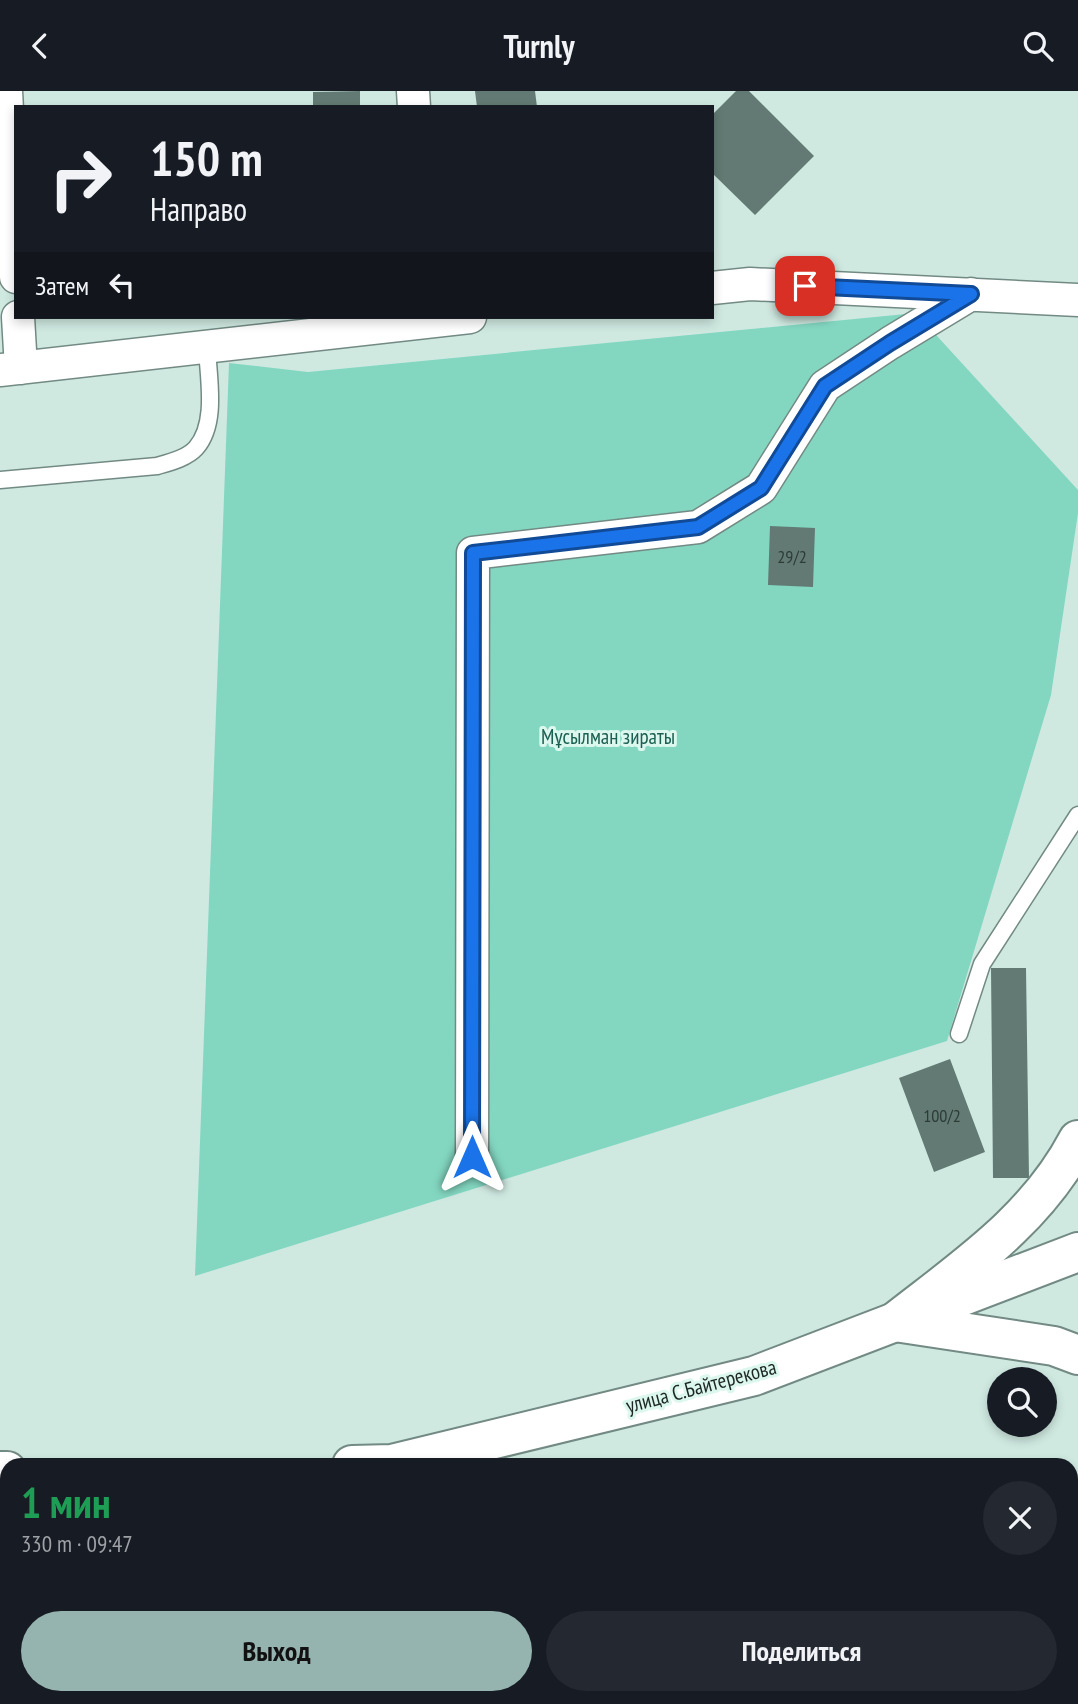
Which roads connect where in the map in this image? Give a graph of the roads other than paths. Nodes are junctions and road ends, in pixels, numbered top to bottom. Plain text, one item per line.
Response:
1 (6, 91) edge
2 (14, 240) edge
3 (714, 288) edge
4 (971, 294) junction
5 (1078, 300) edge
6 (18, 319) edge
7 (426, 319) edge
8 (207, 347) junction
9 (10, 369) edge
10 (0, 480) edge
11 (1078, 815) edge
12 (959, 1034) dead end
13 (1078, 1140) edge
14 (472, 1157) dead end
15 (1078, 1252) edge
16 (895, 1322) junction
17 (1078, 1355) edge
18 (417, 1458) edge

1 - 2 street
3 - 4 street
4 - 5 street
4 - 14 street
6 - 9 street
7 - 8 street
8 - 9 street
8 - 10 lane
11 - 12 lane
13 - 16 main road
15 - 16 main road, улица С.Байтерекова
16 - 17 main road
16 - 18 main road, улица С.Байтерекова

